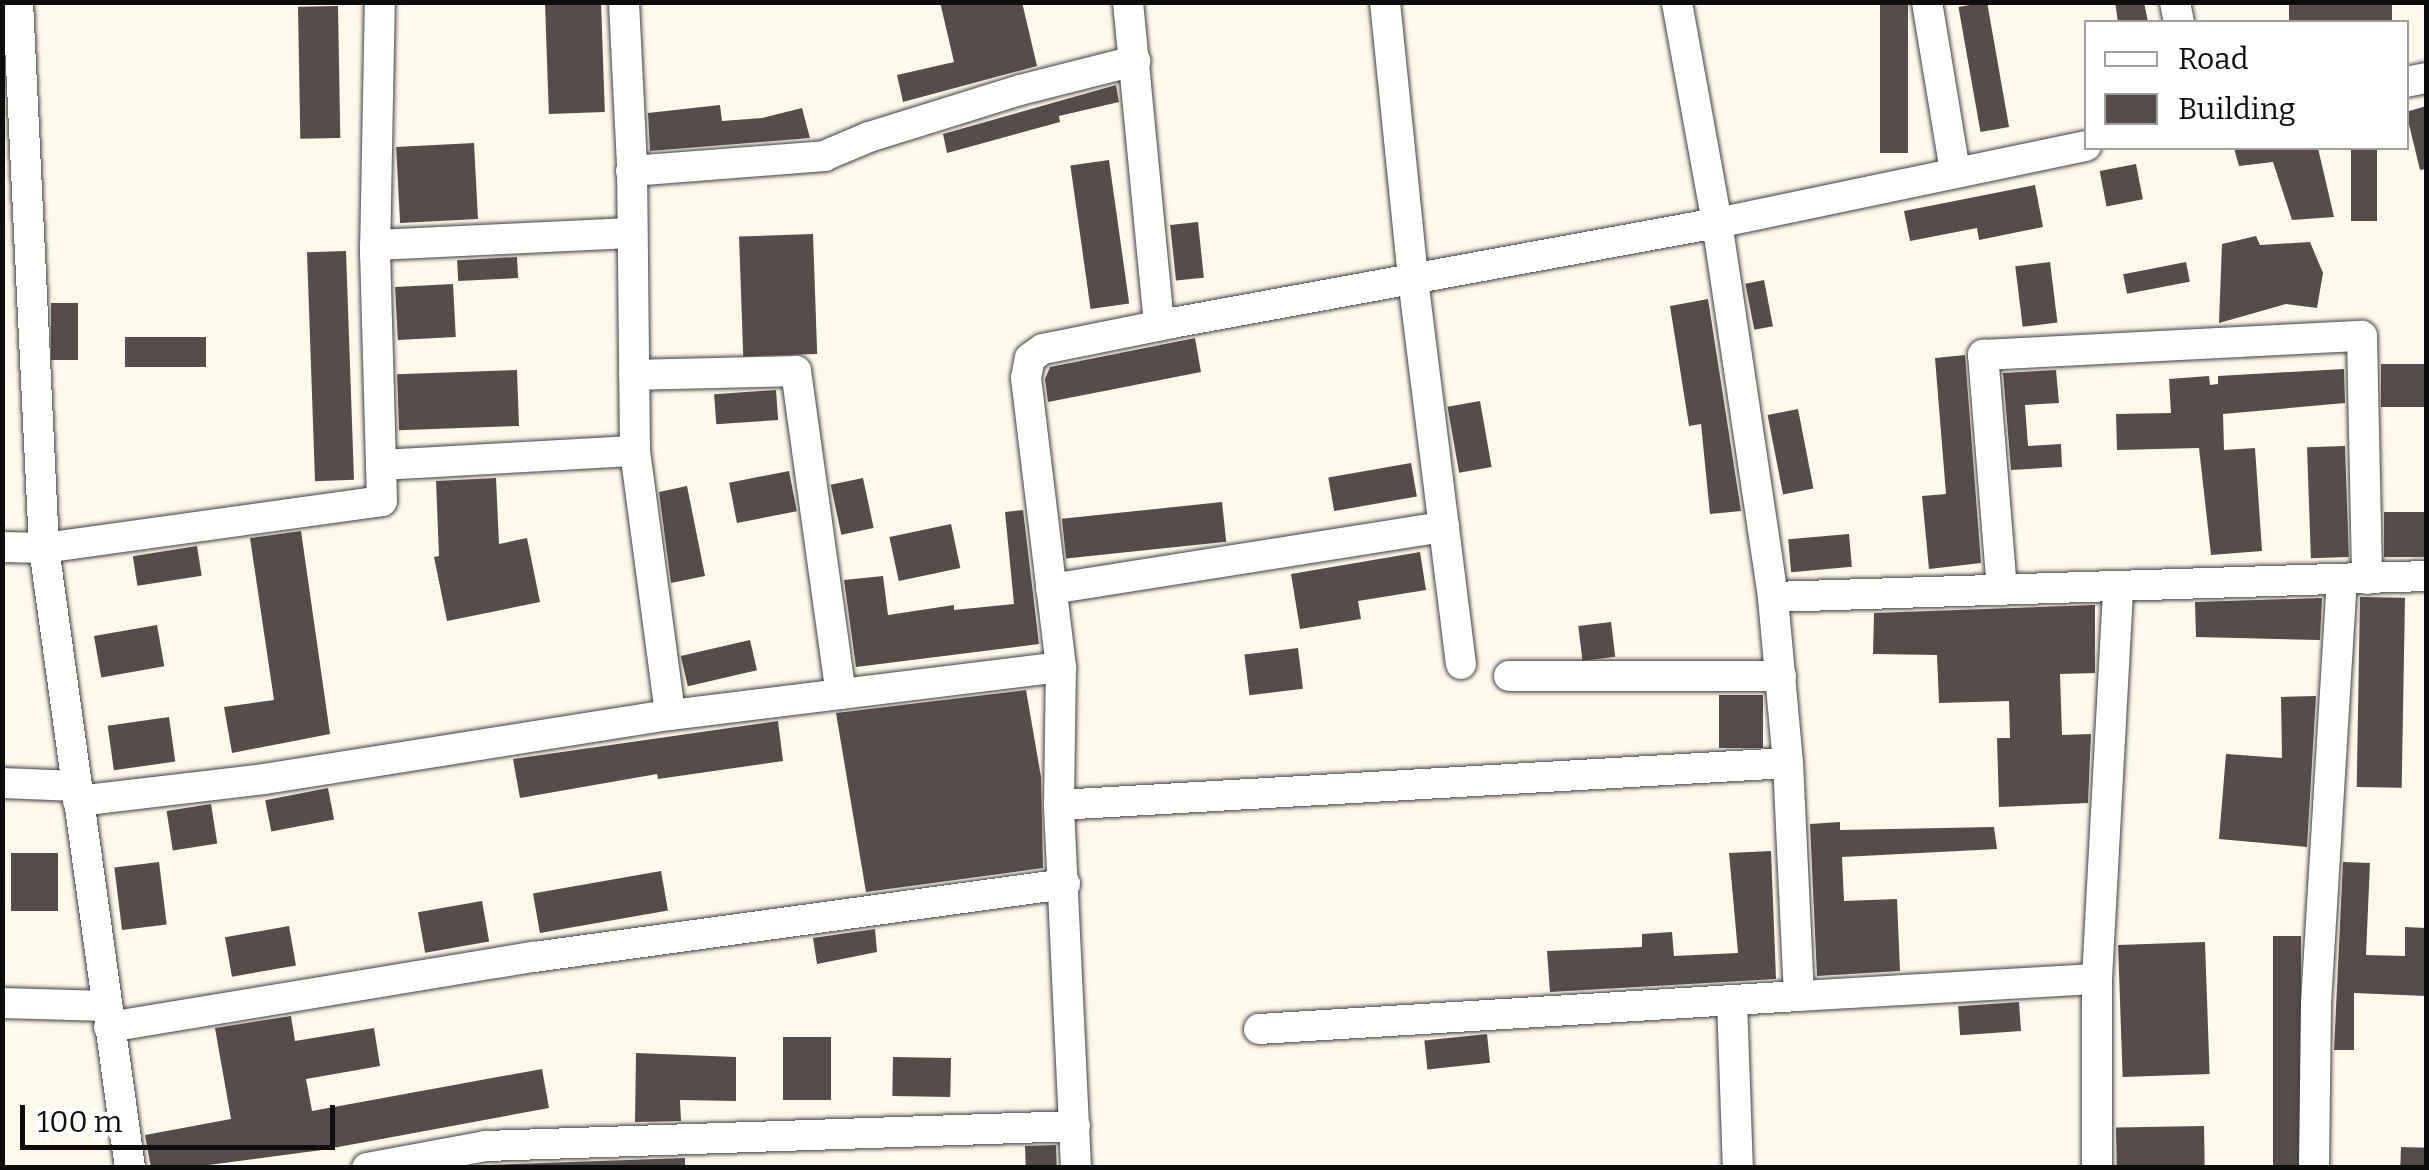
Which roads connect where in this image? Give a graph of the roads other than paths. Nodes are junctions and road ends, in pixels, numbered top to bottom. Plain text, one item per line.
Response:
1 (18, 2) edge
2 (380, 2) edge
3 (624, 2) edge
4 (1128, 2) edge
5 (1385, 2) edge
6 (1677, 2) edge
7 (1927, 2) edge
8 (1134, 61) junction
9 (2084, 146) edge
10 (632, 171) junction
11 (1954, 172) junction
12 (1717, 223) junction
13 (632, 233) junction
14 (375, 245) junction
15 (1413, 279) junction
16 (16, 288) edge
17 (1159, 326) junction
18 (634, 375) junction
19 (635, 452) junction
20 (383, 465) junction
21 (1444, 527) junction
22 (2, 546) edge
23 (44, 548) junction
24 (2426, 576) edge
25 (2354, 580) junction
26 (2118, 587) junction
27 (1051, 589) junction
28 (2002, 590) junction
29 (1773, 597) junction
30 (1461, 664) dead end
31 (1061, 667) junction
32 (1509, 676) dead end
33 (1781, 676) junction
34 (841, 694) junction
35 (670, 715) junction
36 (1788, 763) junction
37 (2, 783) edge
38 (78, 794) junction
39 (1059, 806) junction
40 (1065, 884) junction
41 (2097, 978) junction
42 (1799, 996) junction
43 (1732, 1000) junction
44 (2, 1003) edge
45 (108, 1017) junction
46 (1259, 1029) dead end
47 (1075, 1126) junction
48 (130, 1168) edge
49 (368, 1168) edge
50 (1076, 1168) edge
51 (1738, 1168) edge
52 (2098, 1168) edge
53 (2314, 1168) edge

1 - 16 street
2 - 14 street
3 - 10 street
4 - 8 street
5 - 15 street
6 - 12 street
7 - 11 street
8 - 10 street
8 - 17 street
9 - 11 street
10 - 13 street
11 - 12 street
12 - 15 street
12 - 29 street
13 - 14 street
13 - 18 street
14 - 20 street
15 - 17 street
15 - 21 street
16 - 23 street
17 - 27 street
18 - 19 street
18 - 34 street
19 - 20 street
19 - 35 street
20 - 23 street
21 - 27 street
21 - 30 street
22 - 23 street
23 - 38 street
24 - 25 street
25 - 26 street
25 - 28 street
25 - 53 street
26 - 28 street
26 - 41 street
27 - 31 street
28 - 29 street
29 - 33 street
31 - 34 street
31 - 39 street
32 - 33 street
33 - 36 street
34 - 35 street
35 - 38 street
36 - 39 street
36 - 42 street
37 - 38 street
38 - 45 street
39 - 40 street
40 - 45 street
40 - 47 street
41 - 42 street
41 - 52 street
42 - 43 street
43 - 46 street
43 - 51 street
44 - 45 street
45 - 48 street
47 - 49 street
47 - 50 street

